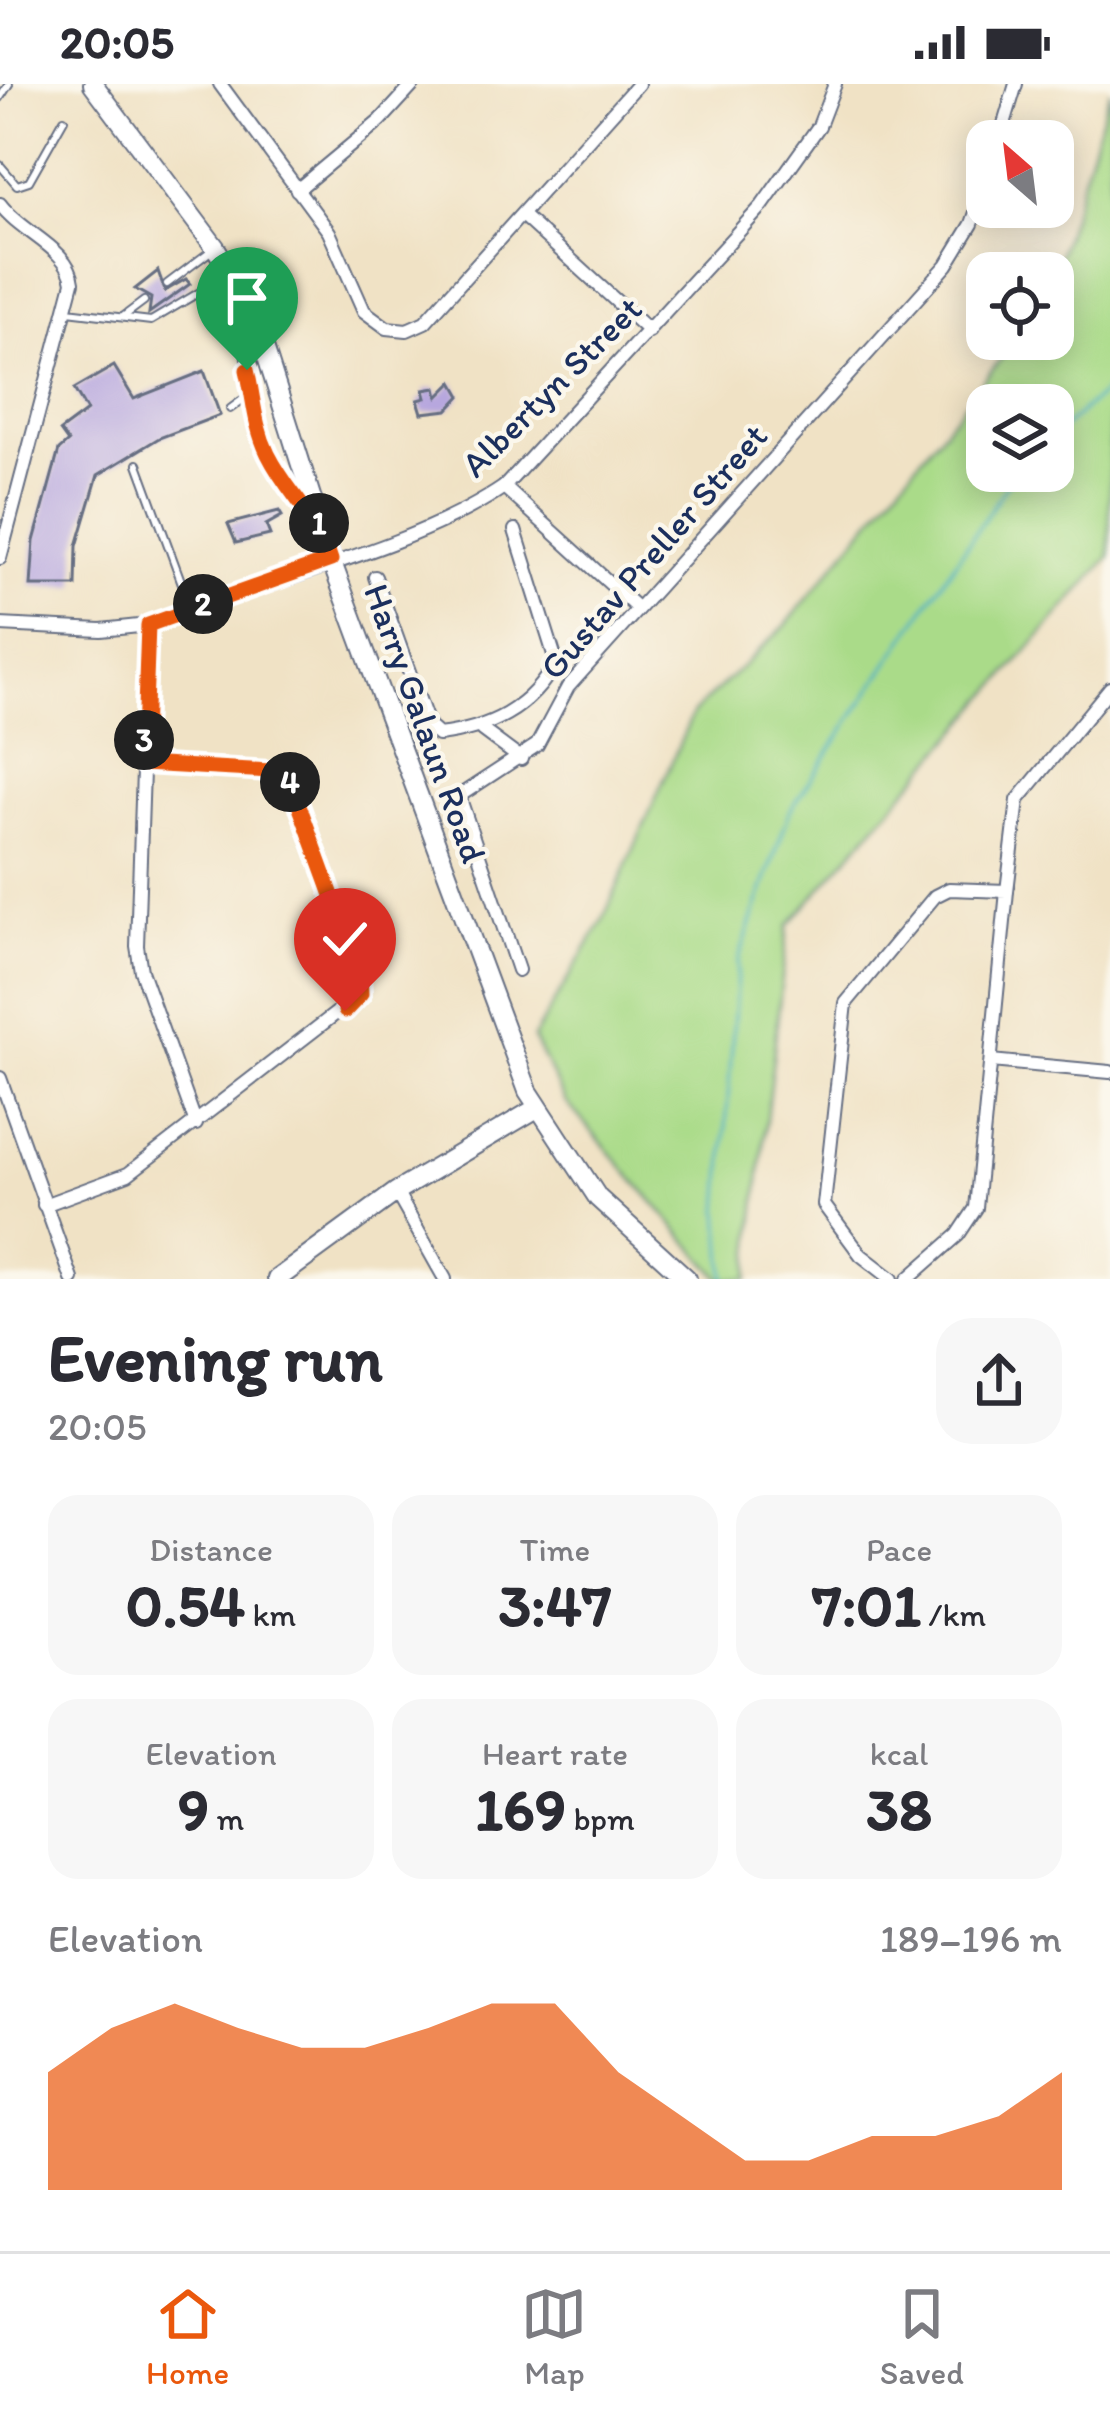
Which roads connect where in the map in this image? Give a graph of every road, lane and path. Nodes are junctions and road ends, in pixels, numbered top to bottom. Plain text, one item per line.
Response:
1 (9, 84) edge
2 (89, 84) edge
3 (220, 84) edge
4 (414, 84) edge
5 (638, 84) edge
6 (835, 84) edge
7 (1016, 84) edge
8 (0, 98) edge
9 (64, 119) dead end
10 (1005, 120) edge
11 (0, 165) edge
12 (297, 190) junction
13 (0, 204) edge
14 (523, 216) junction
15 (969, 228) edge
16 (215, 247) junction
17 (232, 273) junction
18 (167, 284) dead end
19 (144, 301) dead end
20 (251, 306) junction
21 (68, 310) junction
22 (124, 316) junction
23 (650, 331) junction
24 (248, 400) junction
25 (230, 409) dead end
26 (138, 464) dead end
27 (504, 487) junction
28 (320, 525) junction
29 (515, 530) dead end
30 (0, 558) edge
31 (331, 560) junction
32 (375, 577) dead end
33 (191, 608) junction
34 (637, 608) junction
35 (0, 625) edge
36 (148, 625) junction
37 (1110, 688) edge
38 (482, 730) junction
39 (520, 759) junction
40 (143, 764) junction
41 (1007, 891) junction
42 (518, 970) dead end
43 (991, 1060) junction
44 (1110, 1072) edge
45 (0, 1078) edge
46 (537, 1108) junction
47 (196, 1124) junction
48 (396, 1192) junction
49 (44, 1205) junction
50 (72, 1279) edge
51 (277, 1279) edge
52 (445, 1279) edge
53 (687, 1279) edge
54 (892, 1279) edge
55 (908, 1279) edge

1 - 8 lane
2 - 16 main road, Harry Galaun Road
3 - 12 street
4 - 12 street
5 - 14 street
6 - 23 street, Albertyn Street
7 - 10 street
9 - 11 lane
12 - 14 street
13 - 21 street
14 - 23 street
15 - 34 street, Gustav Preller Street
16 - 17 main road, Harry Galaun Road
16 - 18 lane
17 - 20 main road, Harry Galaun Road
17 - 22 lane
19 - 22 lane
20 - 24 lane
20 - 28 main road, Harry Galaun Road
21 - 22 lane
21 - 30 street
23 - 27 street, Albertyn Street
24 - 25 lane
24 - 28 lane
26 - 33 lane
27 - 31 street, Albertyn Street
27 - 34 street
28 - 31 main road, Harry Galaun Road
29 - 38 street
31 - 33 street, Albertyn Street
31 - 46 main road, Harry Galaun Road
32 - 38 street
33 - 36 street, Albertyn Street
34 - 39 street, Gustav Preller Street
35 - 36 street, Albertyn Street
36 - 40 street
37 - 41 street
38 - 39 street
39 - 42 street, Gustav Preller Street
40 - 47 street
40 - 47 street
41 - 43 street
41 - 54 street
43 - 44 street
43 - 55 street
45 - 49 street
46 - 48 main road
46 - 53 main road, Harry Galaun Road
47 - 49 street
48 - 51 main road
48 - 52 street
49 - 50 street

